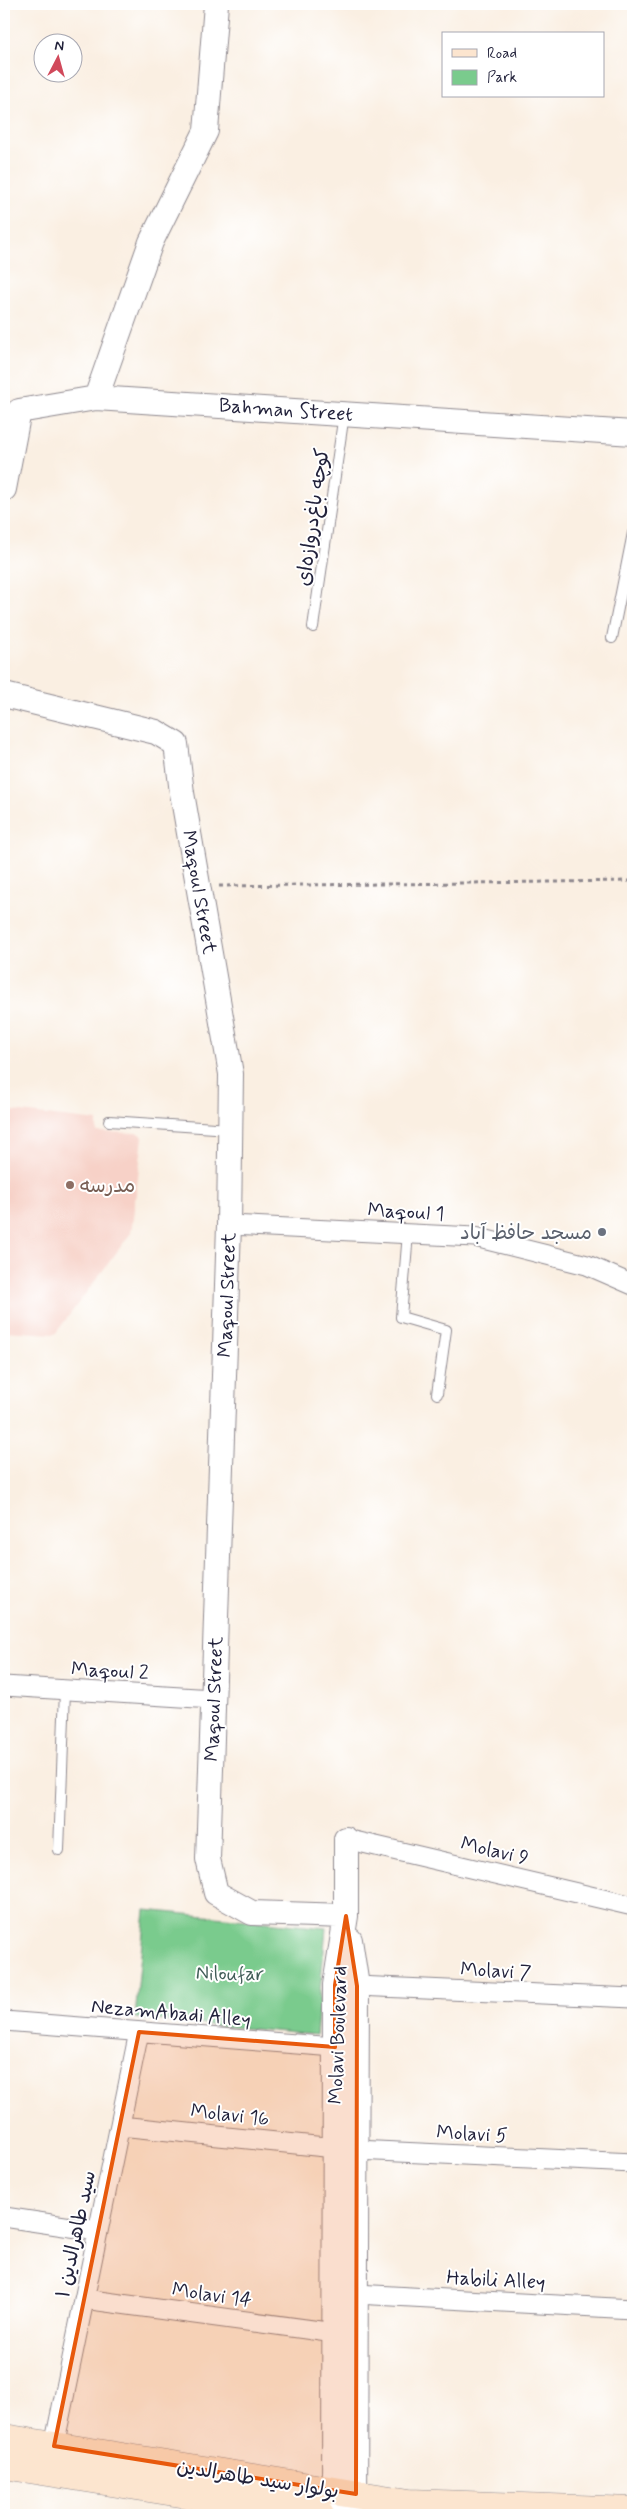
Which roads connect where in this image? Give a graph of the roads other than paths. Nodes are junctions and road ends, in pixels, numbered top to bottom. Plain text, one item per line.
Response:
1 (216, 4) edge
2 (96, 398) junction
3 (344, 413) junction
4 (633, 433) edge
5 (4, 488) edge
6 (633, 533) edge
7 (629, 576) edge
8 (313, 627) dead end
9 (612, 638) dead end
10 (4, 695) edge
11 (109, 1121) dead end
12 (230, 1129) junction
13 (229, 1225) junction
14 (408, 1233) junction
15 (633, 1284) edge
16 (437, 1394) dead end
17 (4, 1686) edge
18 (65, 1690) junction
19 (213, 1699) junction
20 (346, 1839) joint
21 (59, 1850) dead end
22 (633, 1906) edge
23 (346, 1916) junction
24 (357, 1986) junction
25 (633, 1998) edge
26 (4, 2021) edge
27 (139, 2032) junction
28 (335, 2047) junction
29 (120, 2126) junction
30 (346, 2149) junction
31 (633, 2163) edge
32 (4, 2217) edge
33 (98, 2231) junction
34 (356, 2294) junction
35 (84, 2299) junction
36 (633, 2308) edge
37 (335, 2333) junction
38 (4, 2438) edge
39 (54, 2446) junction
40 (4, 2464) edge
41 (345, 2504) edge
42 (207, 2506) edge
43 (633, 2511) edge
44 (320, 2515) edge

1 - 2 street
2 - 3 street, Bahman Street
2 - 5 street, Bahman Street
3 - 4 street, Bahman Street
3 - 8 lane, کوچه باغ‌دروازه‌ای
6 - 7 lane
7 - 9 lane
10 - 12 street, Maqoul Street
11 - 12 lane
12 - 13 street, Maqoul Street
13 - 14 street, Maqoul 1
13 - 19 street, Maqoul Street
14 - 15 street, Maqoul 1
14 - 16 lane
17 - 18 street, Maqoul 2
18 - 19 street, Maqoul 2
18 - 21 lane
19 - 23 street, Maqoul Street
20 - 22 street, Molavi 9
20 - 23 street
23 - 24 street, Molavi Boulevard
23 - 28 street, Molavi Boulevard
24 - 25 street, Molavi 7
24 - 30 street, Molavi Boulevard
26 - 27 street, NezamAbadi Alley
27 - 28 street, NezamAbadi Alley
27 - 29 street, سید طاهرالدین ۱
28 - 30 street, Molavi Boulevard
29 - 30 street, Molavi 16
29 - 33 street, سید طاهرالدین ۱
30 - 31 street, Molavi 5
30 - 34 street, Molavi Boulevard
30 - 37 street, Molavi Boulevard
32 - 33 street
33 - 35 street, سید طاهرالدین ۱
34 - 36 street, Habili Alley
34 - 41 street, Molavi Boulevard
35 - 37 street, Molavi 14
35 - 39 street, سید طاهرالدین ۱
37 - 41 street, Molavi Boulevard
38 - 39 main road, بولوار سید طاهرالدین
39 - 41 main road, بولوار سید طاهرالدین
40 - 42 main road, بولوار سید طاهرالدین
41 - 43 main road, بولوار سید طاهرالدین
42 - 44 main road, بولوار سید طاهرالدین

